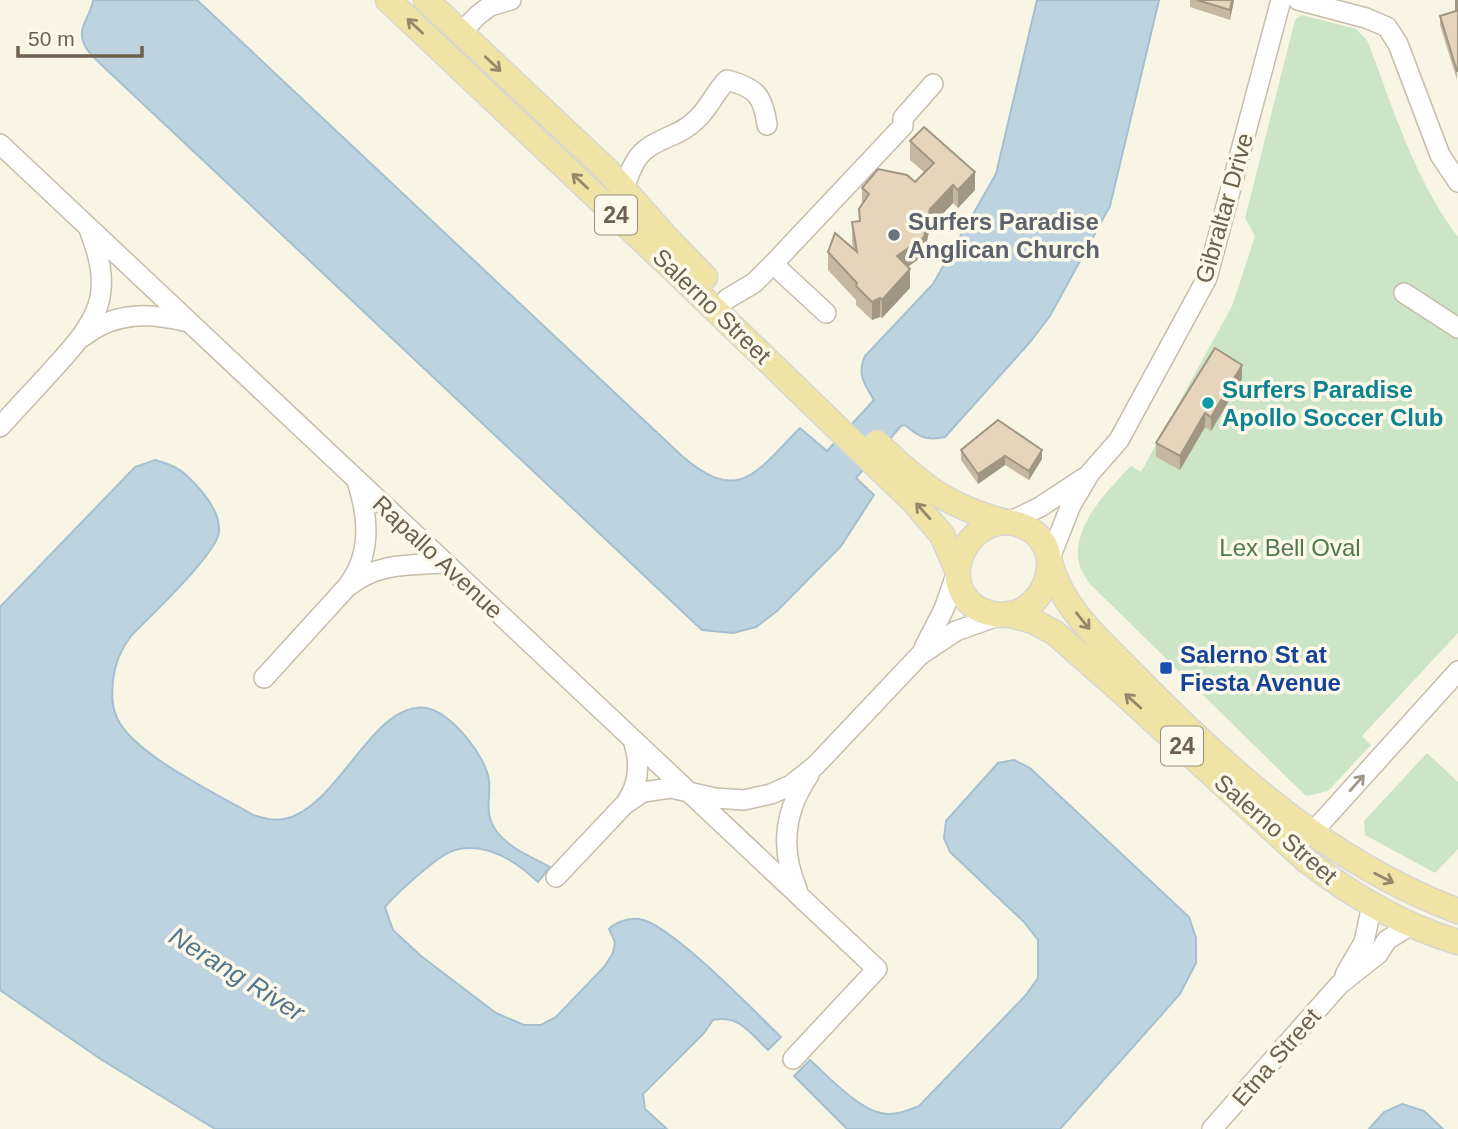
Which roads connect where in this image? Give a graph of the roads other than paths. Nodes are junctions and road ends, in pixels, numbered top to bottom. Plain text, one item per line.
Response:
1 (387, 0) edge
2 (426, 0) edge
3 (511, 0) edge
4 (1280, 0) edge
5 (1298, 0) edge
6 (461, 33) junction
7 (933, 84) dead end
8 (767, 125) dead end
9 (0, 144) edge
10 (1458, 182) edge
11 (624, 188) junction
12 (89, 228) junction
13 (773, 264) junction
14 (1404, 293) dead end
15 (722, 304) junction
16 (826, 313) dead end
17 (189, 322) junction
18 (1458, 328) edge
19 (81, 339) junction
20 (0, 427) edge
21 (878, 455) junction
22 (1090, 473) junction
23 (357, 481) junction
24 (1007, 522) junction
25 (1050, 560) junction
26 (443, 563) junction
27 (957, 571) junction
28 (346, 588) junction
29 (1004, 615) junction
30 (920, 655) junction
31 (1458, 671) edge
32 (264, 678) dead end
33 (633, 740) junction
34 (822, 758) junction
35 (687, 790) junction
36 (624, 805) junction
37 (1311, 834) junction
38 (556, 877) dead end
39 (800, 895) junction
40 (1372, 905) junction
41 (1458, 911) edge
42 (1411, 925) junction
43 (1458, 942) edge
44 (1339, 985) junction
45 (793, 1059) dead end
46 (1212, 1129) edge

15 -> 1 main road, Salerno Street / 24
2 - 6 main road, Salerno Street / 24
3 - 6 street
4 - 22 street, Gibraltar Drive
5 - 10 street
6 -> 11 main road, Salerno Street / 24
7 - 13 street
8 - 11 street
9 - 12 street, Rapallo Avenue
11 - 15 main road, Salerno Street / 24
12 - 17 street, Rapallo Avenue
12 - 19 street
13 - 15 street
13 - 16 street
14 - 18 street
15 - 21 main road, Salerno Street / 24
17 - 19 street
17 - 23 street, Rapallo Avenue
19 - 20 street
21 - 24 main road, Salerno Street / 24
27 -> 21 main road, Salerno Street / 24
22 - 24 street, Gibraltar Drive
22 - 25 street, Gibraltar Drive
23 - 26 street, Rapallo Avenue
23 - 28 street
24 - 25 main road, 24
24 - 27 main road
25 - 29 main road
25 -> 37 main road, Salerno Street / 24
26 - 28 street
26 - 33 street, Rapallo Avenue
27 - 29 main road, 24
27 - 30 street
28 - 32 street
29 - 30 street
40 -> 29 main road, Salerno Street / 24
30 - 34 street
37 -> 31 street
33 - 35 street, Rapallo Avenue
33 - 36 street
34 - 35 street
34 - 39 street
35 - 36 street
35 - 39 street, Rapallo Avenue
36 - 38 street
37 -> 41 main road, Salerno Street / 24
39 - 45 street, Rapallo Avenue
40 - 42 main road, 24
40 - 44 street, Etna Street
42 - 43 main road, 24
42 - 44 street, Etna Street
44 - 46 street, Etna Street

